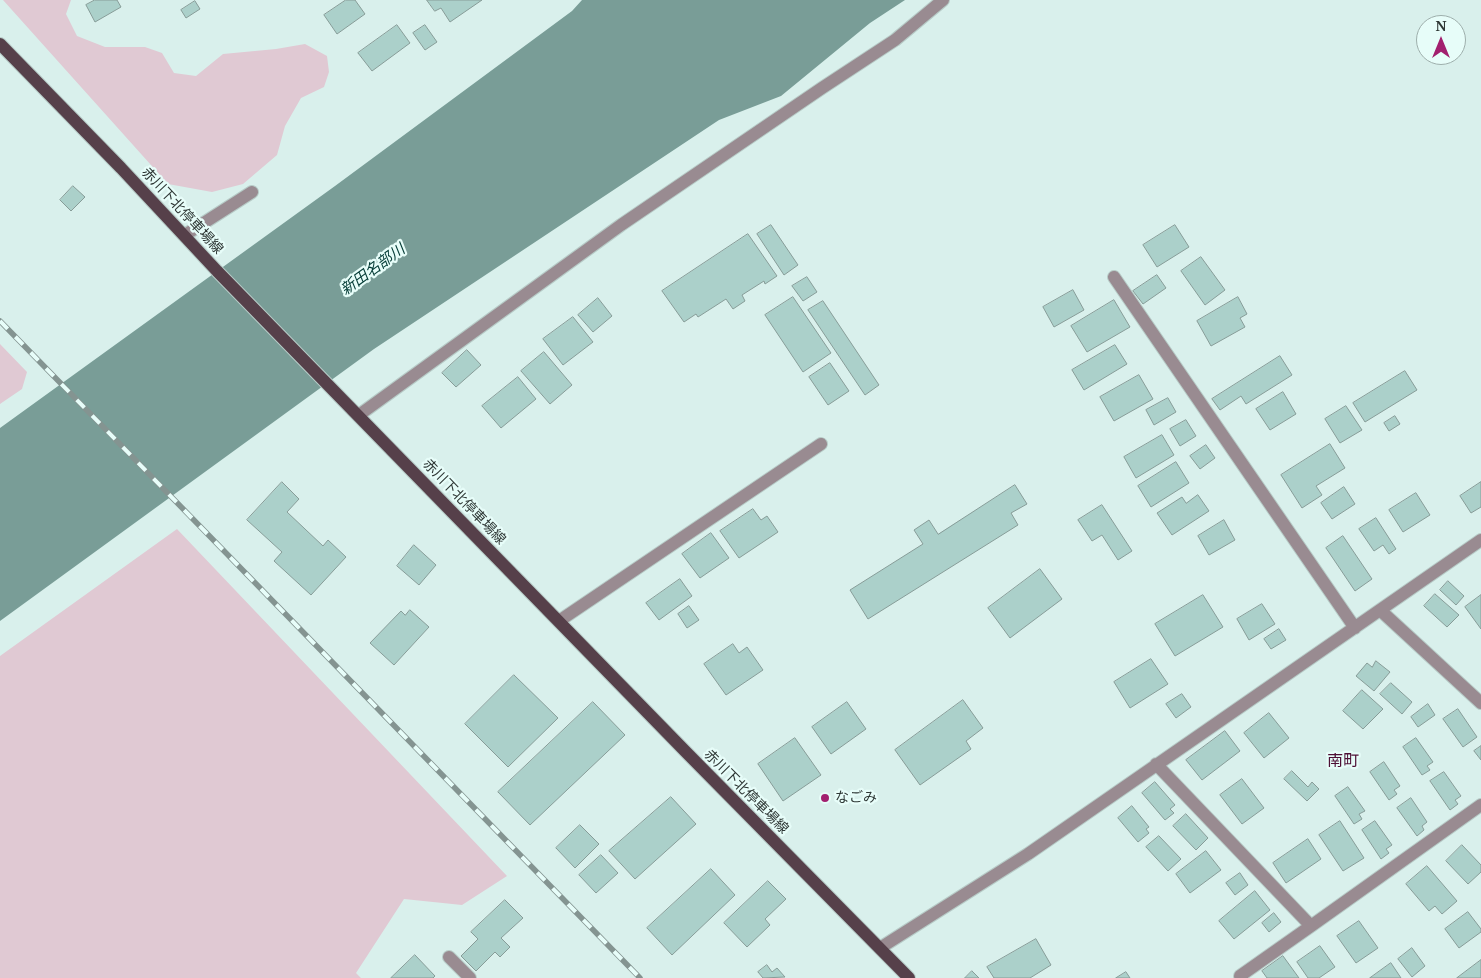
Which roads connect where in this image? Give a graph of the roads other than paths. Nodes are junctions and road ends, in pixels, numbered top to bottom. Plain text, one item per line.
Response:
1 (943, 0) edge
2 (0, 44) edge
3 (252, 192) dead end
4 (185, 236) junction
5 (1114, 277) dead end
6 (355, 411) junction
7 (821, 444) dead end
8 (1481, 540) edge
9 (1380, 610) junction
10 (559, 621) junction
11 (1355, 628) junction
12 (1481, 703) edge
13 (1156, 764) junction
14 (1481, 805) edge
15 (1311, 926) junction
16 (880, 948) junction
17 (449, 957) dead end
18 (470, 978) edge
19 (909, 978) edge
20 (1242, 978) edge

1 - 6 street
2 - 4 main road, 赤川下北停車場線
3 - 4 street
4 - 6 main road, 赤川下北停車場線
5 - 11 street
6 - 10 main road, 赤川下北停車場線
7 - 10 street
8 - 9 street
9 - 11 street
9 - 12 street
10 - 16 main road, 赤川下北停車場線
11 - 13 street
13 - 15 street
13 - 16 street
14 - 15 street
15 - 20 street
16 - 19 main road, 赤川下北停車場線
17 - 18 street

